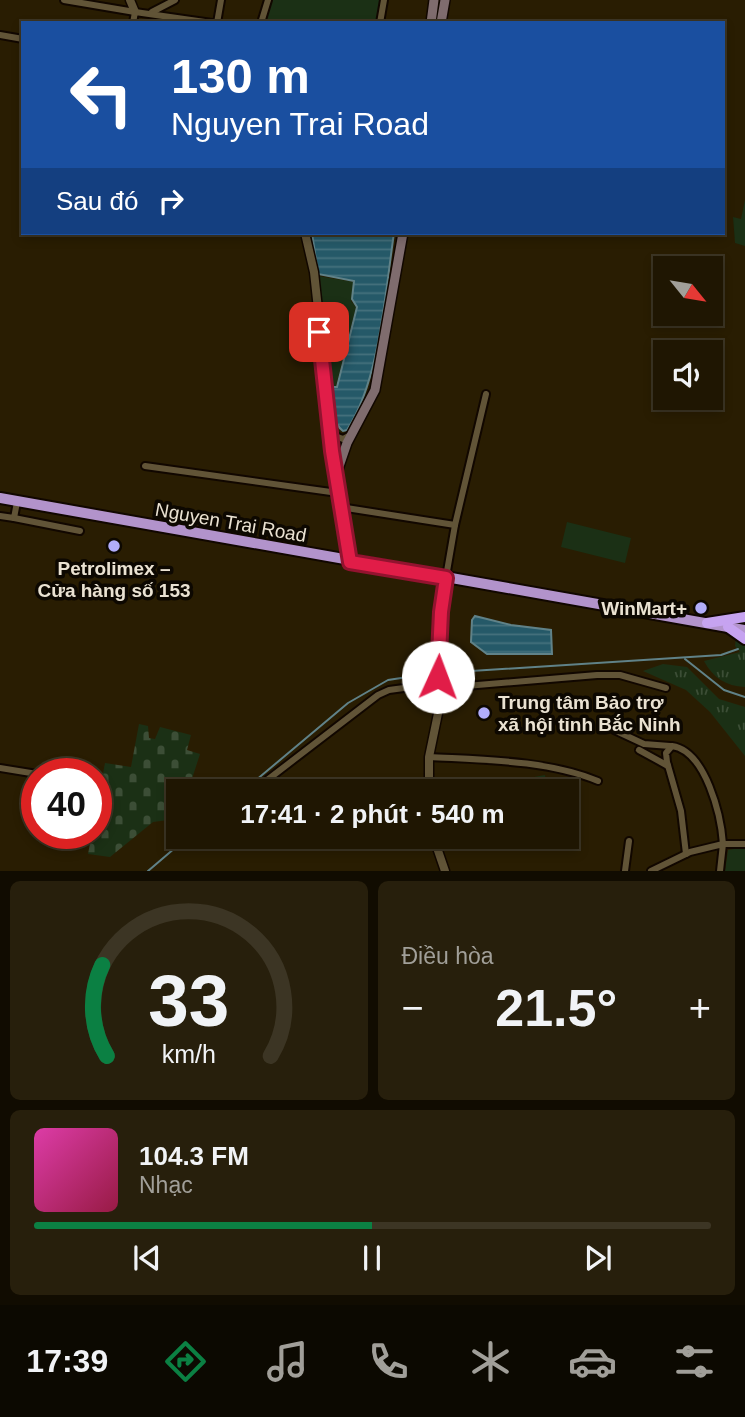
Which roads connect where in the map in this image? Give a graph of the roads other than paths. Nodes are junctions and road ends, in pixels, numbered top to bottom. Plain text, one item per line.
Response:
1 (64, 0) edge
2 (131, 0) edge
3 (175, 0) edge
4 (221, 0) edge
5 (268, 0) edge
6 (384, 0) edge
7 (434, 0) edge
8 (445, 0) edge
9 (135, 12) junction
10 (150, 13) junction
11 (133, 21) edge
12 (202, 21) edge
13 (216, 21) edge
14 (262, 21) edge
15 (380, 21) edge
16 (430, 21) edge
17 (441, 21) edge
18 (0, 35) edge
19 (21, 39) edge
20 (305, 235) edge
21 (403, 235) edge
22 (486, 394) dead end
23 (331, 430) junction
24 (353, 433) junction
25 (145, 466) dead end
26 (335, 475) junction
27 (338, 493) junction
28 (0, 498) edge
29 (17, 502) junction
30 (340, 507) junction
31 (0, 516) edge
32 (15, 519) junction
33 (455, 525) junction
34 (80, 531) dead end
35 (350, 562) junction
36 (446, 578) junction
37 (745, 617) edge
38 (708, 623) junction
39 (728, 627) junction
40 (745, 630) edge
41 (745, 639) edge
42 (440, 683) junction
43 (666, 688) dead end
44 (614, 730) dead end
45 (672, 746) junction
46 (639, 750) dead end
47 (429, 757) junction
48 (668, 766) junction
49 (0, 768) edge
50 (21, 771) edge
51 (268, 779) edge
52 (429, 779) edge
53 (598, 781) dead end
54 (629, 841) dead end
55 (723, 844) junction
56 (745, 844) edge
57 (437, 849) edge
58 (686, 854) junction
59 (670, 862) junction
60 (445, 871) edge
61 (625, 871) edge
62 (651, 871) edge
63 (670, 871) edge
64 (720, 871) edge

1 - 9 street
2 - 9 street
3 - 10 street
4 - 13 street
5 - 14 street
6 - 15 street
7 - 16 main road
8 - 17 main road
9 - 10 street
9 - 11 street
10 - 12 street
18 - 19 street
20 - 23 street
21 - 24 main road
22 - 33 street
23 - 24 street
23 - 26 street
24 - 26 main road
25 - 27 street
26 - 27 main road
27 - 30 main road
28 - 29 highway, Nguyen Trai Road
29 - 32 street
29 - 35 highway, Nguyen Trai Road
30 - 33 street
30 - 35 main road
31 - 32 street
32 - 34 street
33 - 36 street
35 - 36 highway, Nguyen Trai Road
36 - 38 highway, Nguyen Trai Road
36 - 42 street
37 - 38 highway
38 - 39 highway, Nguyen Trai Road
39 - 40 highway, Nguyen Trai Road
39 - 41 highway
42 - 43 street
42 - 47 street
42 - 51 street
44 - 45 street
45 - 48 street
45 - 55 street
46 - 48 street
47 - 52 street
47 - 53 street
48 - 58 street
49 - 50 street
54 - 61 street
55 - 56 street
55 - 58 street
55 - 64 street
57 - 60 street
58 - 59 street
59 - 62 street
59 - 63 street

